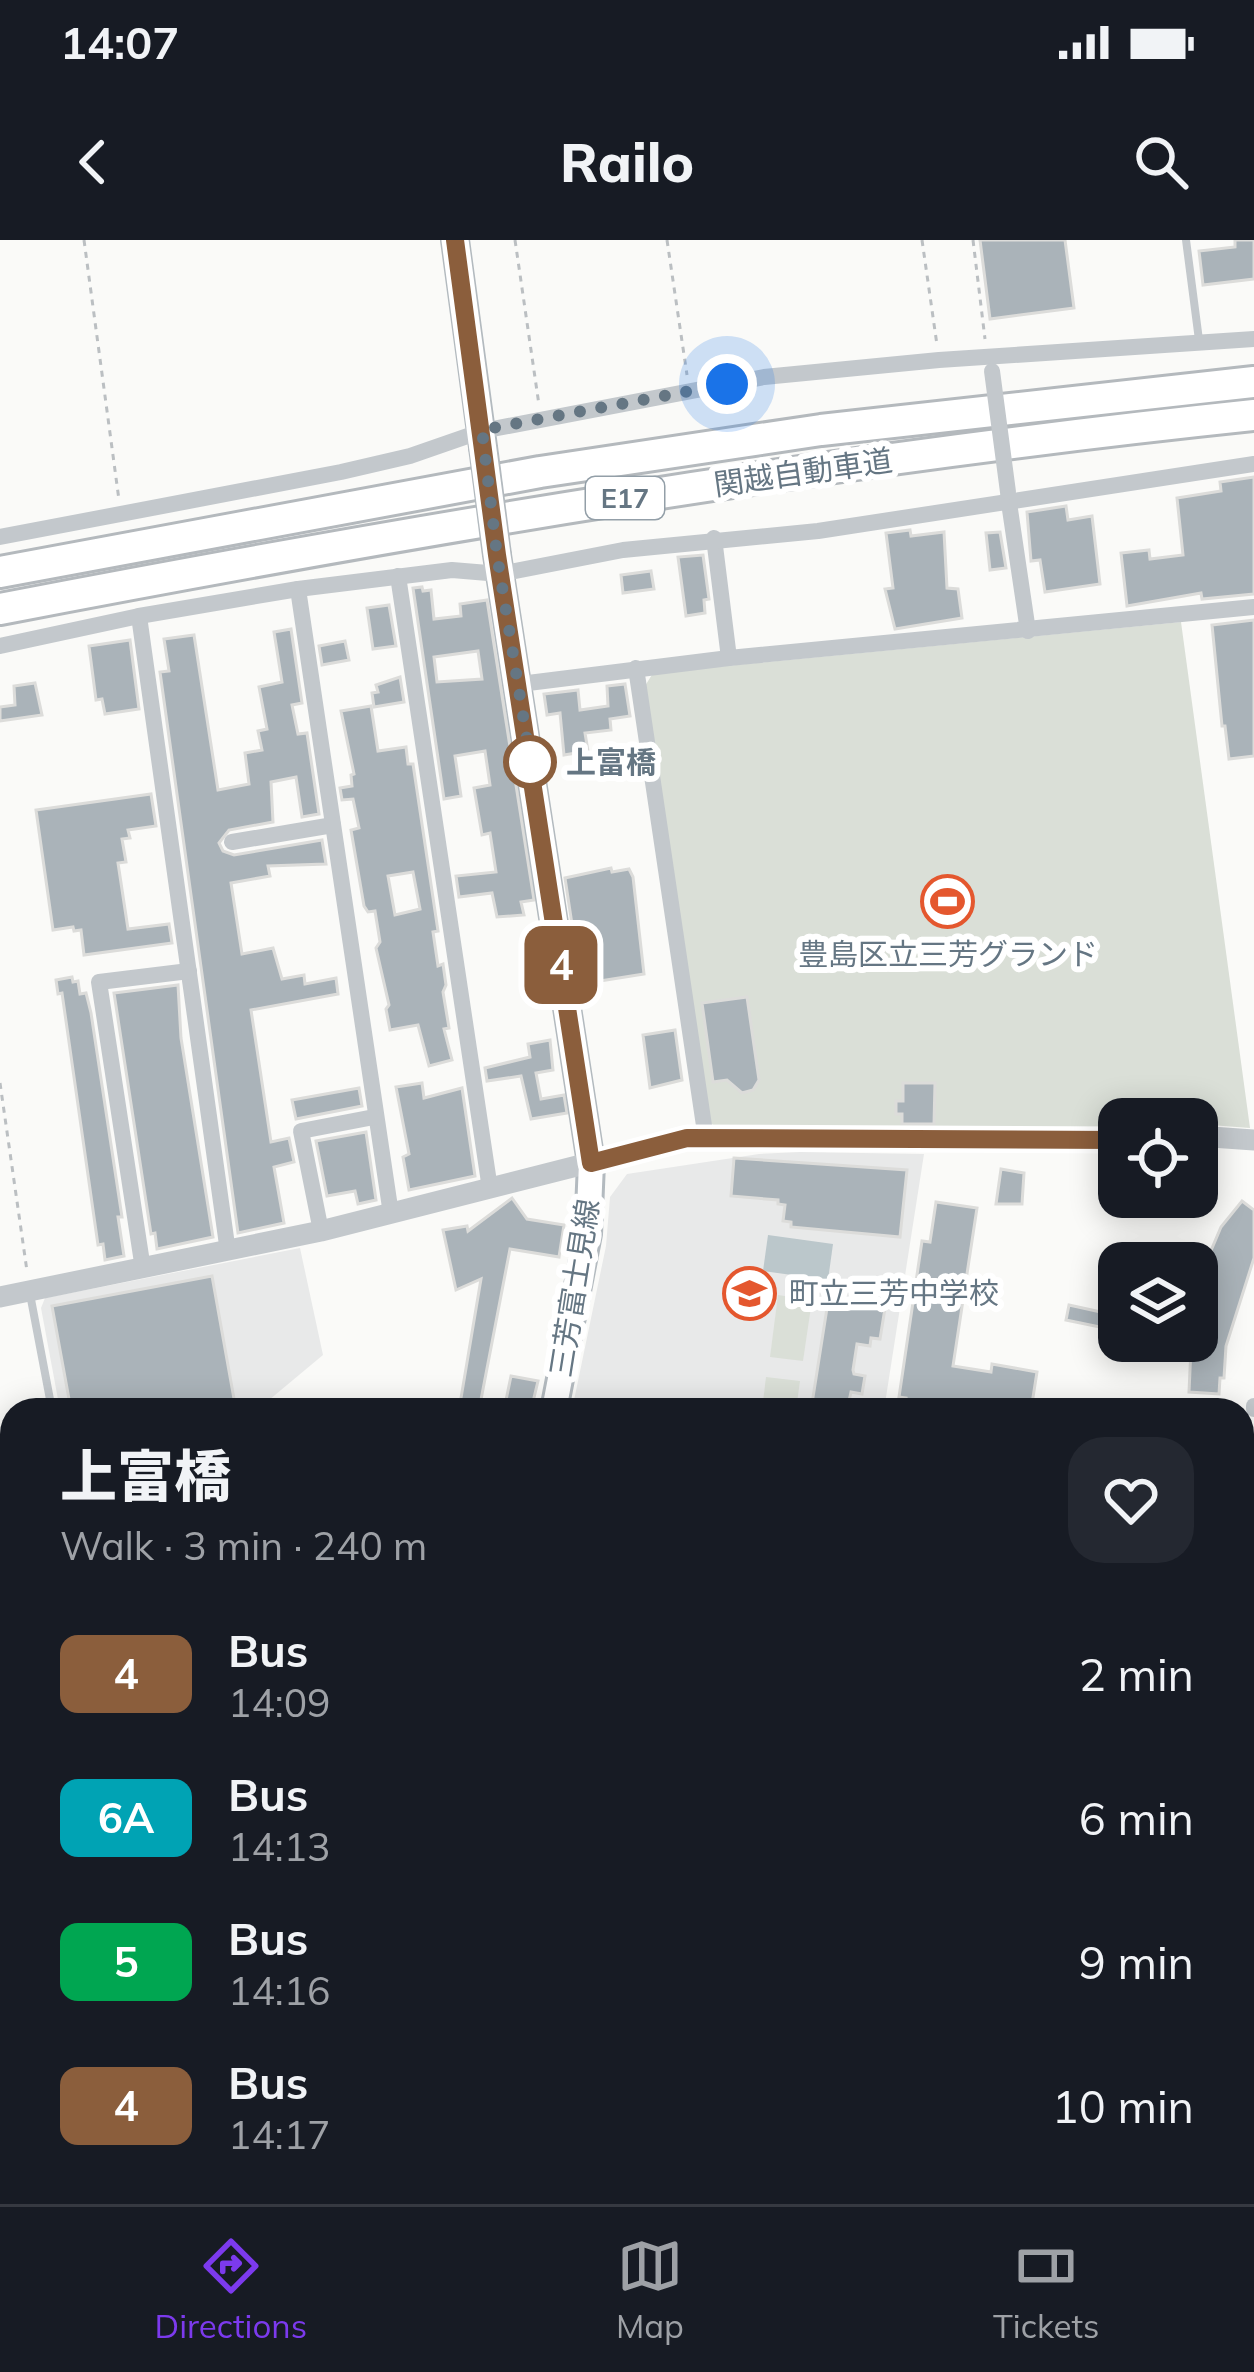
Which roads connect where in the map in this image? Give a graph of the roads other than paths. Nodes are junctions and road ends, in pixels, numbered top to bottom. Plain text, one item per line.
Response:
1 (455, 240) edge
2 (1186, 240) edge
3 (1254, 339) edge
4 (1199, 342) junction
5 (991, 362) junction
6 (1254, 382) edge
7 (1254, 415) edge
8 (482, 439) junction
9 (1254, 464) edge
10 (1008, 497) junction
11 (0, 537) edge
12 (714, 538) junction
13 (498, 564) junction
14 (0, 572) edge
15 (398, 575) junction
16 (298, 589) junction
17 (1254, 607) edge
18 (0, 609) edge
19 (139, 616) junction
20 (1028, 632) junction
21 (0, 646) edge
22 (729, 658) junction
23 (636, 668) junction
24 (520, 684) junction
25 (333, 825) junction
26 (232, 842) dead end
27 (189, 970) junction
28 (374, 1117) junction
29 (706, 1138) junction
30 (1218, 1138) edge
31 (1098, 1140) edge
32 (1254, 1141) edge
33 (591, 1163) junction
34 (490, 1190) junction
35 (391, 1214) junction
36 (321, 1231) junction
37 (228, 1252) junction
38 (143, 1269) junction
39 (30, 1291) junction
40 (0, 1298) edge
41 (50, 1398) edge
42 (556, 1398) edge

1 - 8 main road, 三芳富士見線
2 - 4 lane
3 - 4 street
4 - 5 street
5 - 8 street
5 - 10 street, bridge
6 - 14 highway, 関越自動車道 / E17
7 - 18 highway, 関越自動車道 / E17
8 - 11 street
8 - 13 main road, 三芳富士見線, bridge
9 - 10 street
10 - 12 street
10 - 20 street
12 - 13 street
12 - 22 street
13 - 15 street
13 - 24 main road, 三芳富士見線
15 - 16 street
15 - 34 street
16 - 19 street
16 - 25 street
17 - 20 street
19 - 21 street
19 - 27 street
20 - 22 street
22 - 23 street
23 - 24 street
23 - 29 street
24 - 33 main road, 三芳富士見線
25 - 26 street
25 - 28 street
27 - 37 street
27 - 38 street
28 - 35 street
28 - 36 street
29 - 31 street
29 - 33 street
30 - 32 street
33 - 34 street
33 - 42 main road, 三芳富士見線
34 - 35 street
35 - 36 street
36 - 37 street
37 - 38 street
38 - 39 street
39 - 40 street
39 - 41 lane

